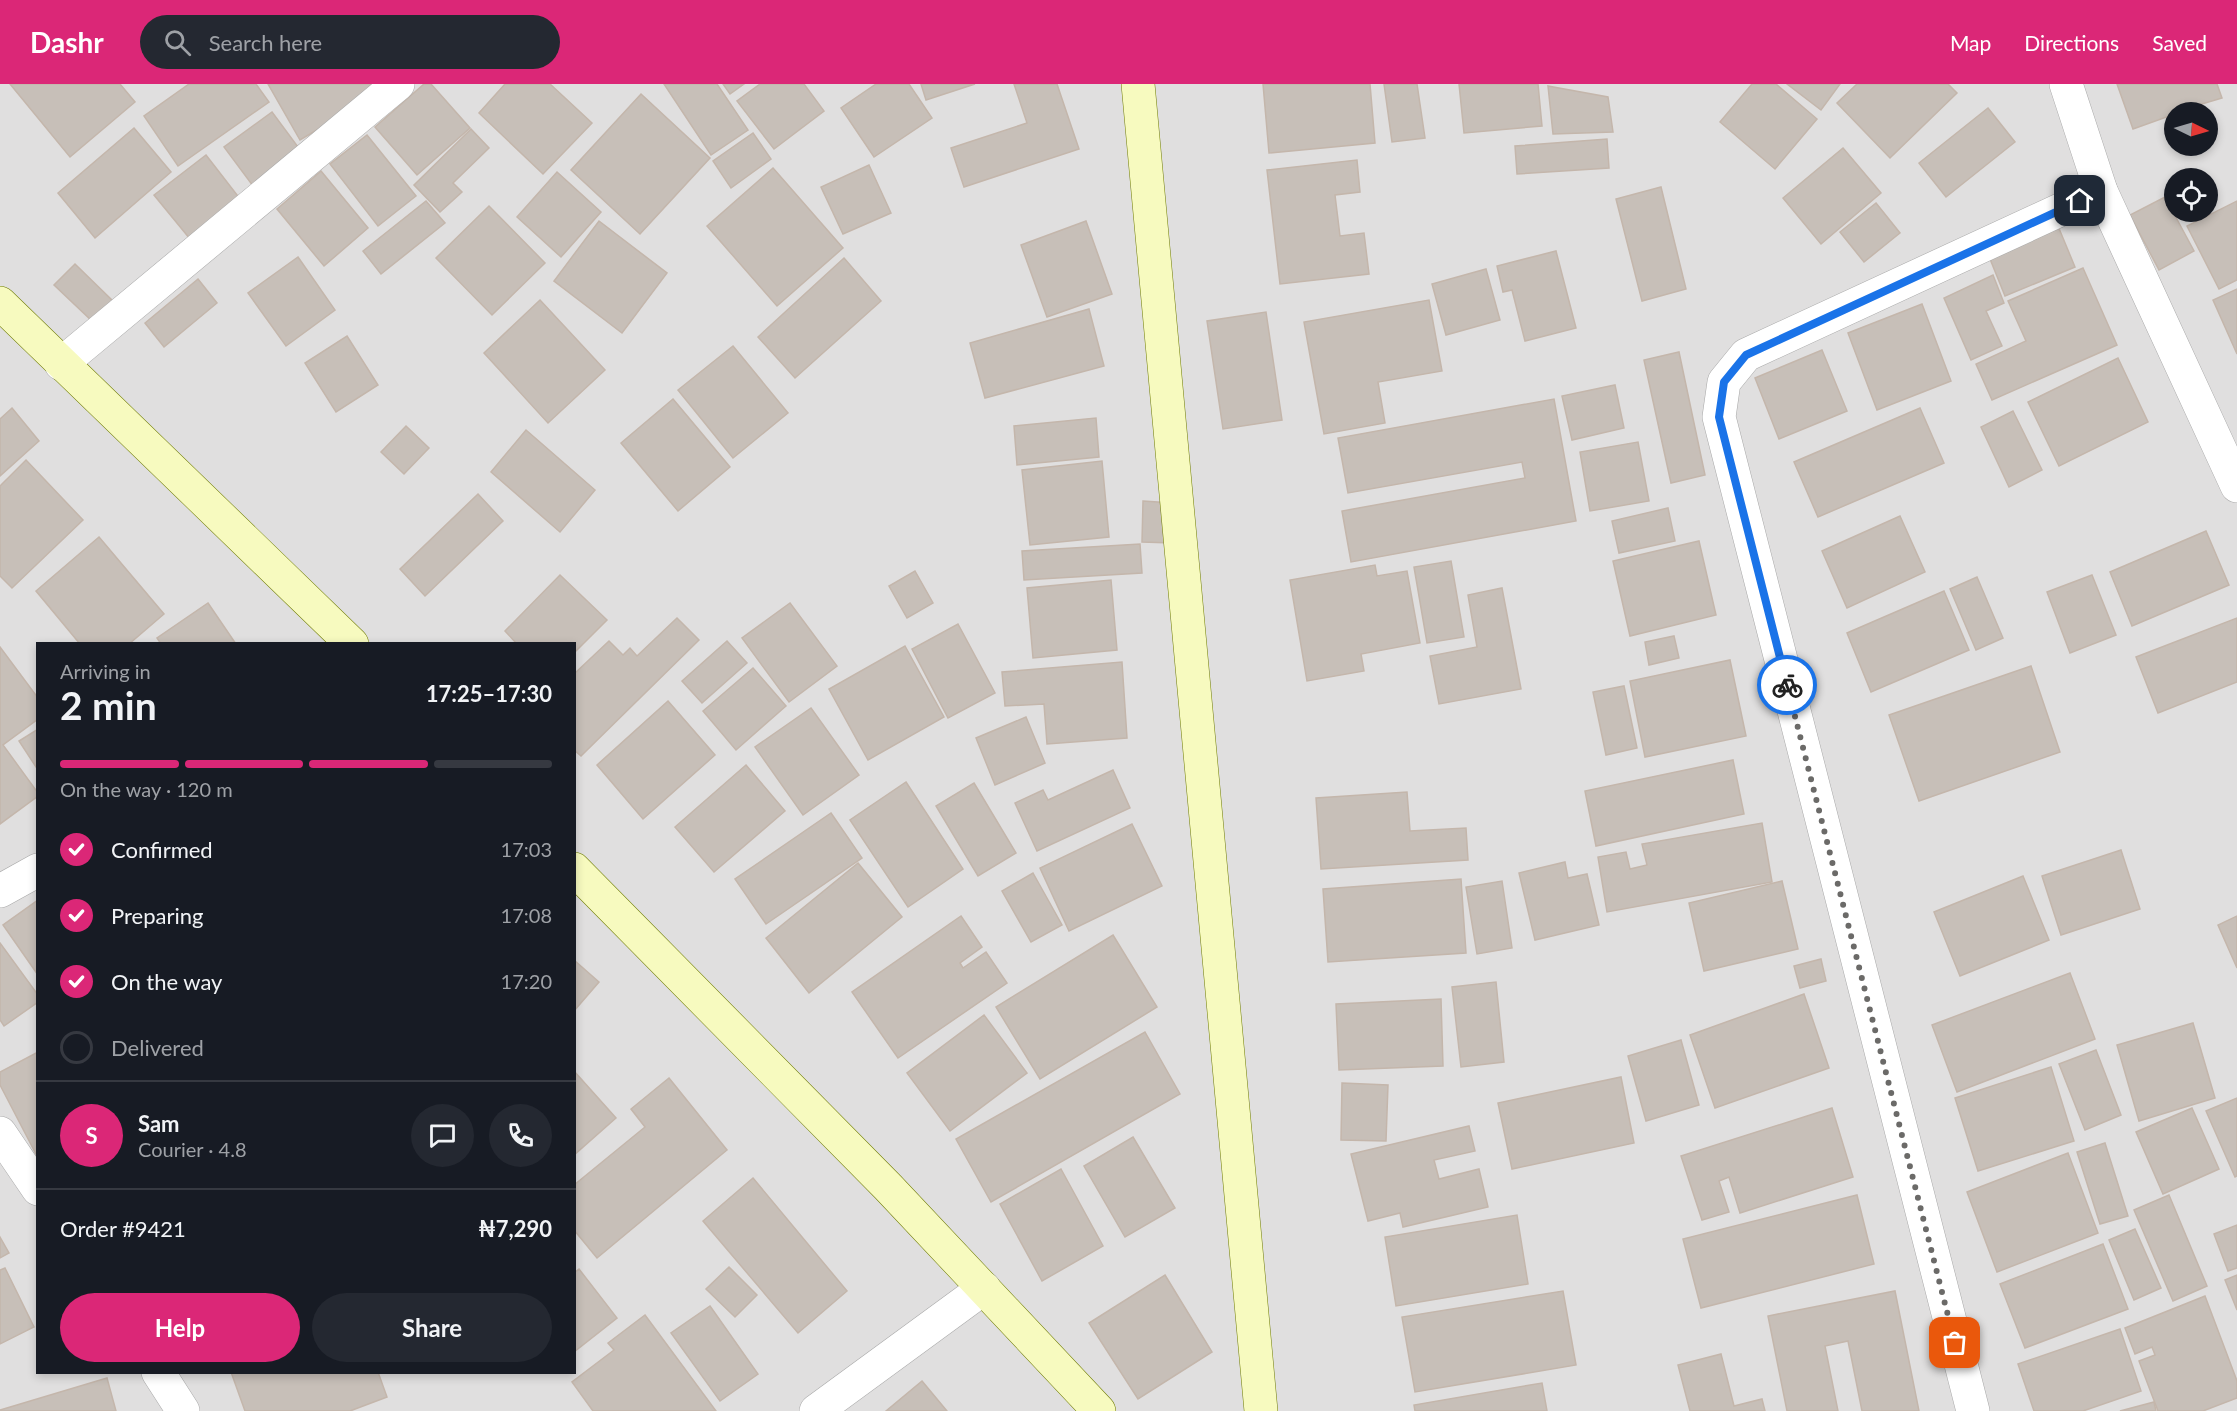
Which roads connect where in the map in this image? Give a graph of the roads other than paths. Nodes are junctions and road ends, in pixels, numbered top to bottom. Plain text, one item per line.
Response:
1 (398, 84) edge
2 (1138, 84) edge
3 (2066, 84) edge
4 (2101, 191) junction
5 (0, 303) edge
6 (61, 364) junction
7 (2237, 486) edge
8 (337, 638) edge
9 (36, 871) edge
10 (576, 871) edge
11 (0, 891) edge
12 (0, 1132) edge
13 (36, 1186) edge
14 (984, 1288) junction
15 (159, 1374) edge
16 (183, 1411) edge
17 (816, 1411) edge
18 (1099, 1411) edge
19 (1261, 1411) edge
20 (1973, 1411) edge

1 - 6 street
2 - 19 main road
3 - 4 street
4 - 7 street
4 - 20 street
5 - 6 main road
6 - 8 main road
9 - 11 street
10 - 14 main road
12 - 13 street
14 - 17 street
14 - 18 main road
15 - 16 street

